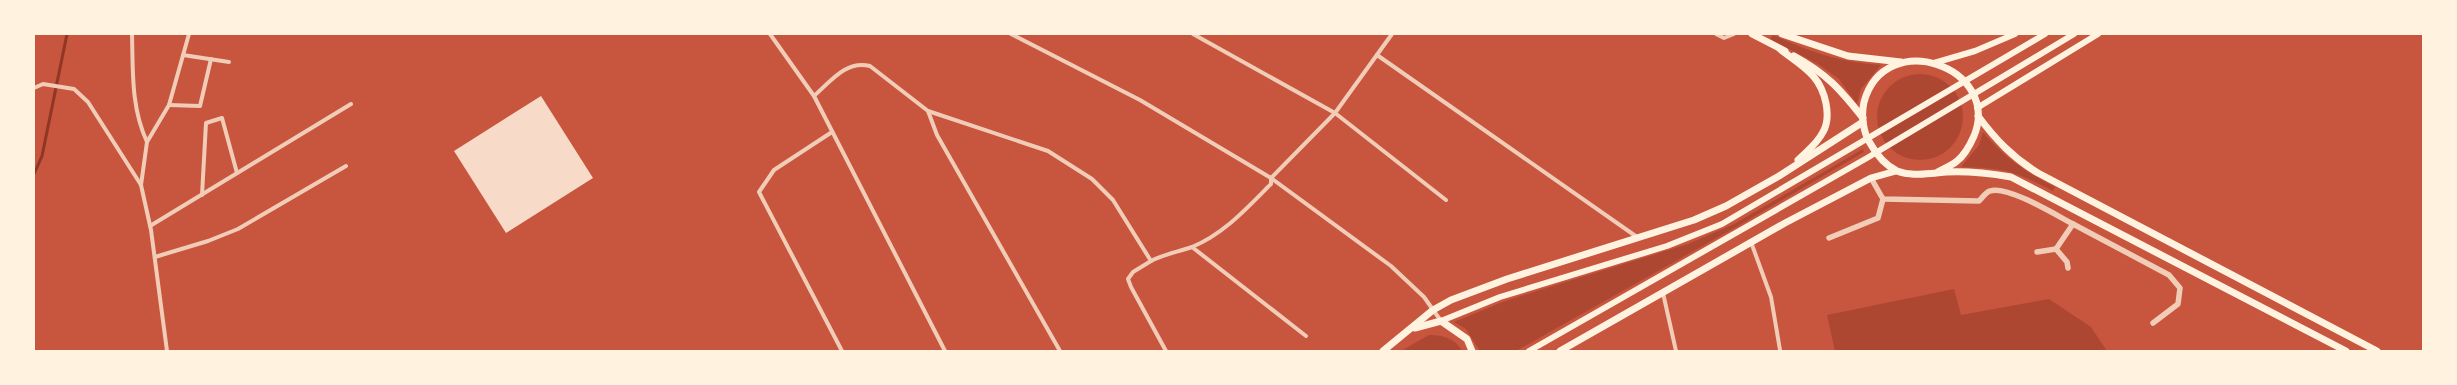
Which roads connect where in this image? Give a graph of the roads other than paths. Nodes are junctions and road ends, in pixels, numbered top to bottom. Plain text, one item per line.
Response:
1 (132, 34) edge
2 (189, 34) edge
3 (770, 34) edge
4 (1011, 34) edge
5 (1193, 34) edge
6 (1392, 34) edge
7 (1716, 34) edge
8 (1734, 34) edge
9 (1752, 34) edge
10 (1782, 34) edge
11 (2015, 34) edge
12 (2045, 34) edge
13 (2074, 34) edge
14 (2098, 34) edge
15 (1780, 49) junction
16 (183, 55) junction
17 (1377, 55) junction
18 (211, 59) junction
19 (229, 62) dead end
20 (1901, 62) junction
21 (1934, 63) junction
22 (34, 88) edge
23 (814, 96) junction
24 (169, 104) junction
25 (351, 104) dead end
26 (1977, 108) junction
27 (928, 111) junction
28 (1335, 113) junction
29 (1978, 116) junction
30 (1863, 120) junction
31 (832, 132) junction
32 (147, 142) junction
33 (346, 166) dead end
34 (1896, 170) junction
35 (237, 173) junction
36 (1936, 173) junction
37 (1778, 176) junction
38 (1271, 178) junction
39 (1872, 178) junction
40 (141, 185) junction
41 (202, 194) junction
42 (1883, 198) junction
43 (1446, 200) dead end
44 (2072, 224) junction
45 (150, 226) junction
46 (1829, 238) dead end
47 (1639, 239) junction
48 (1751, 242) junction
49 (1192, 247) junction
50 (2056, 249) junction
51 (2037, 252) dead end
52 (155, 257) junction
53 (1151, 261) junction
54 (2068, 268) dead end
55 (1663, 293) junction
56 (1433, 310) junction
57 (1441, 321) junction
58 (2152, 323) dead end
59 (1413, 328) junction
60 (1306, 336) dead end
61 (1780, 350) edge
62 (167, 351) edge
63 (842, 351) edge
64 (945, 351) edge
65 (1060, 351) edge
66 (1166, 351) edge
67 (1383, 351) edge
68 (1472, 351) edge
69 (1530, 351) edge
70 (1560, 351) edge
71 (1676, 351) edge
72 (2346, 351) edge
73 (2378, 351) edge

1 - 32 street
2 - 16 street
3 - 23 street
4 - 38 street
5 - 28 street
6 - 17 street
7 - 8 street
9 - 15 highway
10 - 20 highway
11 - 21 main road
12 - 57 main road
13 - 69 main road
14 - 26 main road
15 - 30 highway
15 - 37 highway
16 - 18 street
16 - 24 street
17 - 28 street
17 - 47 street
18 - 19 street
18 - 24 street
20 - 21 highway
20 - 30 highway
21 - 26 highway
22 - 40 street
23 - 27 street
23 - 31 street
24 - 32 street
25 - 35 street
26 - 29 highway
27 - 53 street
27 - 65 street
28 - 38 street
28 - 43 street
29 - 36 highway
29 - 73 highway
30 - 34 highway
30 - 37 highway
31 - 63 street
31 - 64 street
32 - 40 street
33 - 52 street
34 - 36 highway
34 - 39 highway
35 - 41 street
35 - 41 street
36 - 72 highway
37 - 47 highway
38 - 49 street
38 - 56 street
39 - 42 street
39 - 48 highway
40 - 45 street
41 - 45 street
42 - 44 street
42 - 46 street
44 - 50 street
44 - 58 street
45 - 52 street
47 - 56 highway
48 - 55 highway
48 - 61 street
49 - 53 street
49 - 60 street
50 - 51 street
50 - 54 street
52 - 62 street
53 - 66 street
55 - 70 highway
55 - 71 street
56 - 57 street
56 - 59 highway
57 - 59 highway
57 - 68 highway
59 - 67 highway

